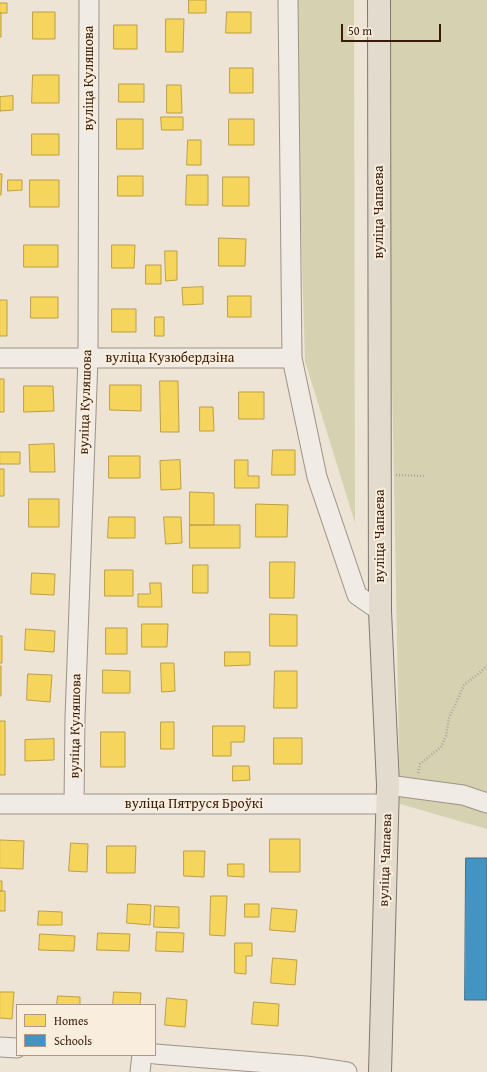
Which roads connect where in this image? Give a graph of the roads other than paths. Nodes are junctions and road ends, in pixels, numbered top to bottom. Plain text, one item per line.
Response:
1 (89, 0) edge
2 (288, 0) edge
3 (379, 0) edge
4 (0, 358) edge
5 (88, 358) junction
6 (292, 358) junction
7 (380, 611) junction
8 (387, 795) junction
9 (487, 803) edge
10 (0, 804) edge
11 (74, 804) junction
12 (0, 1047) edge
13 (16, 1048) edge
14 (156, 1054) edge
15 (142, 1056) edge
16 (140, 1072) edge
17 (348, 1072) edge
18 (380, 1072) edge

1 - 5 street, вуліца Куляшова
2 - 6 street
3 - 7 main road, вуліца Чапаева
4 - 5 street, вуліца Кузюбердзіна
5 - 6 street, вуліца Кузюбердзіна
5 - 11 street, вуліца Куляшова
6 - 7 street
7 - 8 main road, вуліца Чапаева
8 - 9 street, вуліца Пятруся Броўкі
8 - 11 street, вуліца Пятруся Броўкі
8 - 18 main road, вуліца Чапаева
10 - 11 street, вуліца Пятруся Броўкі
12 - 13 street
14 - 17 street
15 - 16 street

